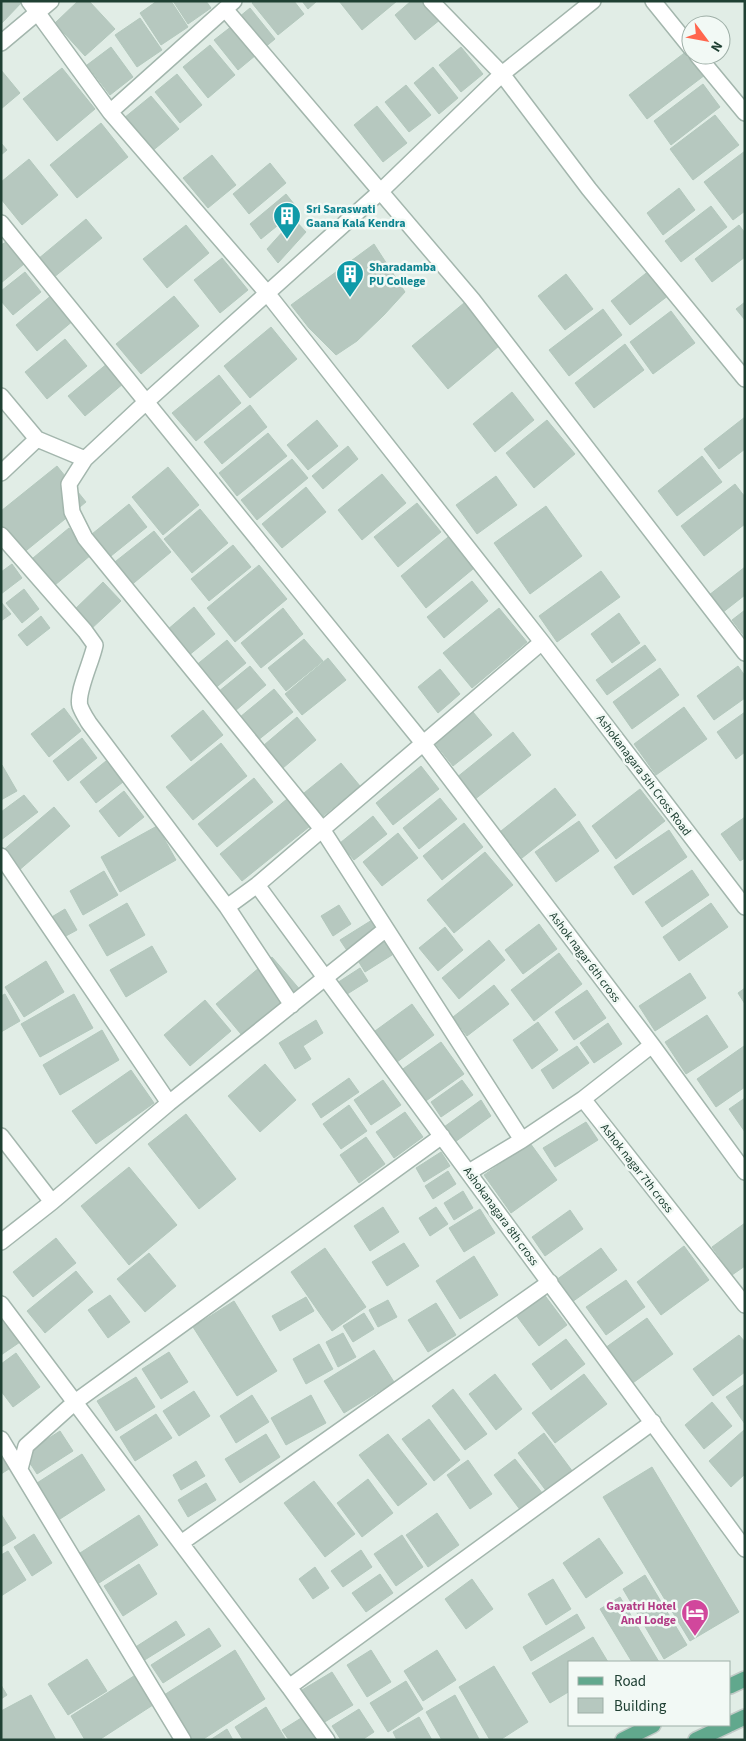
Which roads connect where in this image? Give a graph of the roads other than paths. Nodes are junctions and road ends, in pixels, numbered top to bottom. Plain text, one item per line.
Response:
1 (51, 1) edge
2 (431, 1) edge
3 (593, 1) edge
4 (653, 1) edge
5 (230, 5) edge
6 (33, 7) edge
7 (681, 36) edge
8 (1, 43) edge
9 (705, 65) edge
10 (502, 74) junction
11 (110, 112) junction
12 (745, 113) edge
13 (381, 191) junction
14 (1, 223) edge
15 (267, 293) junction
16 (745, 379) edge
17 (1, 396) edge
18 (146, 402) junction
19 (37, 439) junction
20 (85, 459) junction
21 (1, 473) edge
22 (1, 536) edge
23 (542, 642) junction
24 (745, 653) edge
25 (423, 743) junction
26 (322, 829) junction
27 (1, 856) edge
28 (257, 885) junction
29 (227, 907) junction
30 (745, 907) edge
31 (386, 929) junction
32 (326, 978) junction
33 (292, 1006) junction
34 (652, 1045) junction
35 (584, 1099) junction
36 (169, 1103) junction
37 (1, 1136) edge
38 (442, 1136) junction
39 (522, 1140) junction
40 (469, 1172) junction
41 (745, 1172) edge
42 (52, 1202) junction
43 (1, 1242) edge
44 (550, 1282) junction
45 (1, 1304) edge
46 (745, 1305) edge
47 (75, 1402) junction
48 (653, 1422) junction
49 (1, 1439) edge
50 (20, 1469) junction
51 (181, 1543) junction
52 (745, 1549) edge
53 (745, 1679) edge
54 (731, 1686) edge
55 (289, 1687) junction
56 (745, 1717) edge
57 (731, 1723) edge
58 (651, 1726) edge
59 (725, 1726) edge
60 (183, 1740) edge
61 (327, 1740) edge
62 (624, 1740) edge
63 (696, 1740) edge

1 - 6 street
2 - 10 street
3 - 10 street
4 - 7 street
5 - 11 street
5 - 13 street
6 - 8 street
6 - 11 street, Ashokanagara 5th Cross Road
9 - 12 street
10 - 13 street
10 - 16 street
11 - 15 street, Ashokanagara 5th Cross Road
13 - 15 street
13 - 24 street
14 - 18 street, Ashok nagar 6th cross
15 - 18 street
15 - 23 street, Ashokanagara 5th Cross Road
17 - 19 street
18 - 20 street
18 - 25 street, Ashok nagar 6th cross
19 - 20 street
19 - 21 street
20 - 26 street
22 - 29 street
23 - 25 street
23 - 30 street, Ashokanagara 5th Cross Road
25 - 26 street
25 - 34 street, Ashok nagar 6th cross
26 - 28 street
26 - 31 street
27 - 36 street
28 - 29 street
28 - 32 street, Ashokanagara 8th cross
29 - 33 street
31 - 32 street
31 - 39 street
32 - 33 street
32 - 38 street, Ashokanagara 8th cross
33 - 36 street
34 - 35 street
34 - 41 street, Ashok nagar 6th cross
35 - 39 street
35 - 46 street, Ashok nagar 7th cross
36 - 42 street
37 - 42 street
38 - 40 street, Ashokanagara 8th cross
38 - 47 street
39 - 40 street
40 - 44 street, Ashokanagara 8th cross
42 - 43 street
44 - 48 street, Ashokanagara 8th cross
44 - 51 street
45 - 47 street
47 - 50 street
47 - 51 street
48 - 52 street, Ashokanagara 8th cross
48 - 55 street
49 - 50 street
50 - 60 street
51 - 55 street
53 - 54 main road
55 - 61 street
56 - 57 main road
58 - 62 main road
59 - 63 main road

